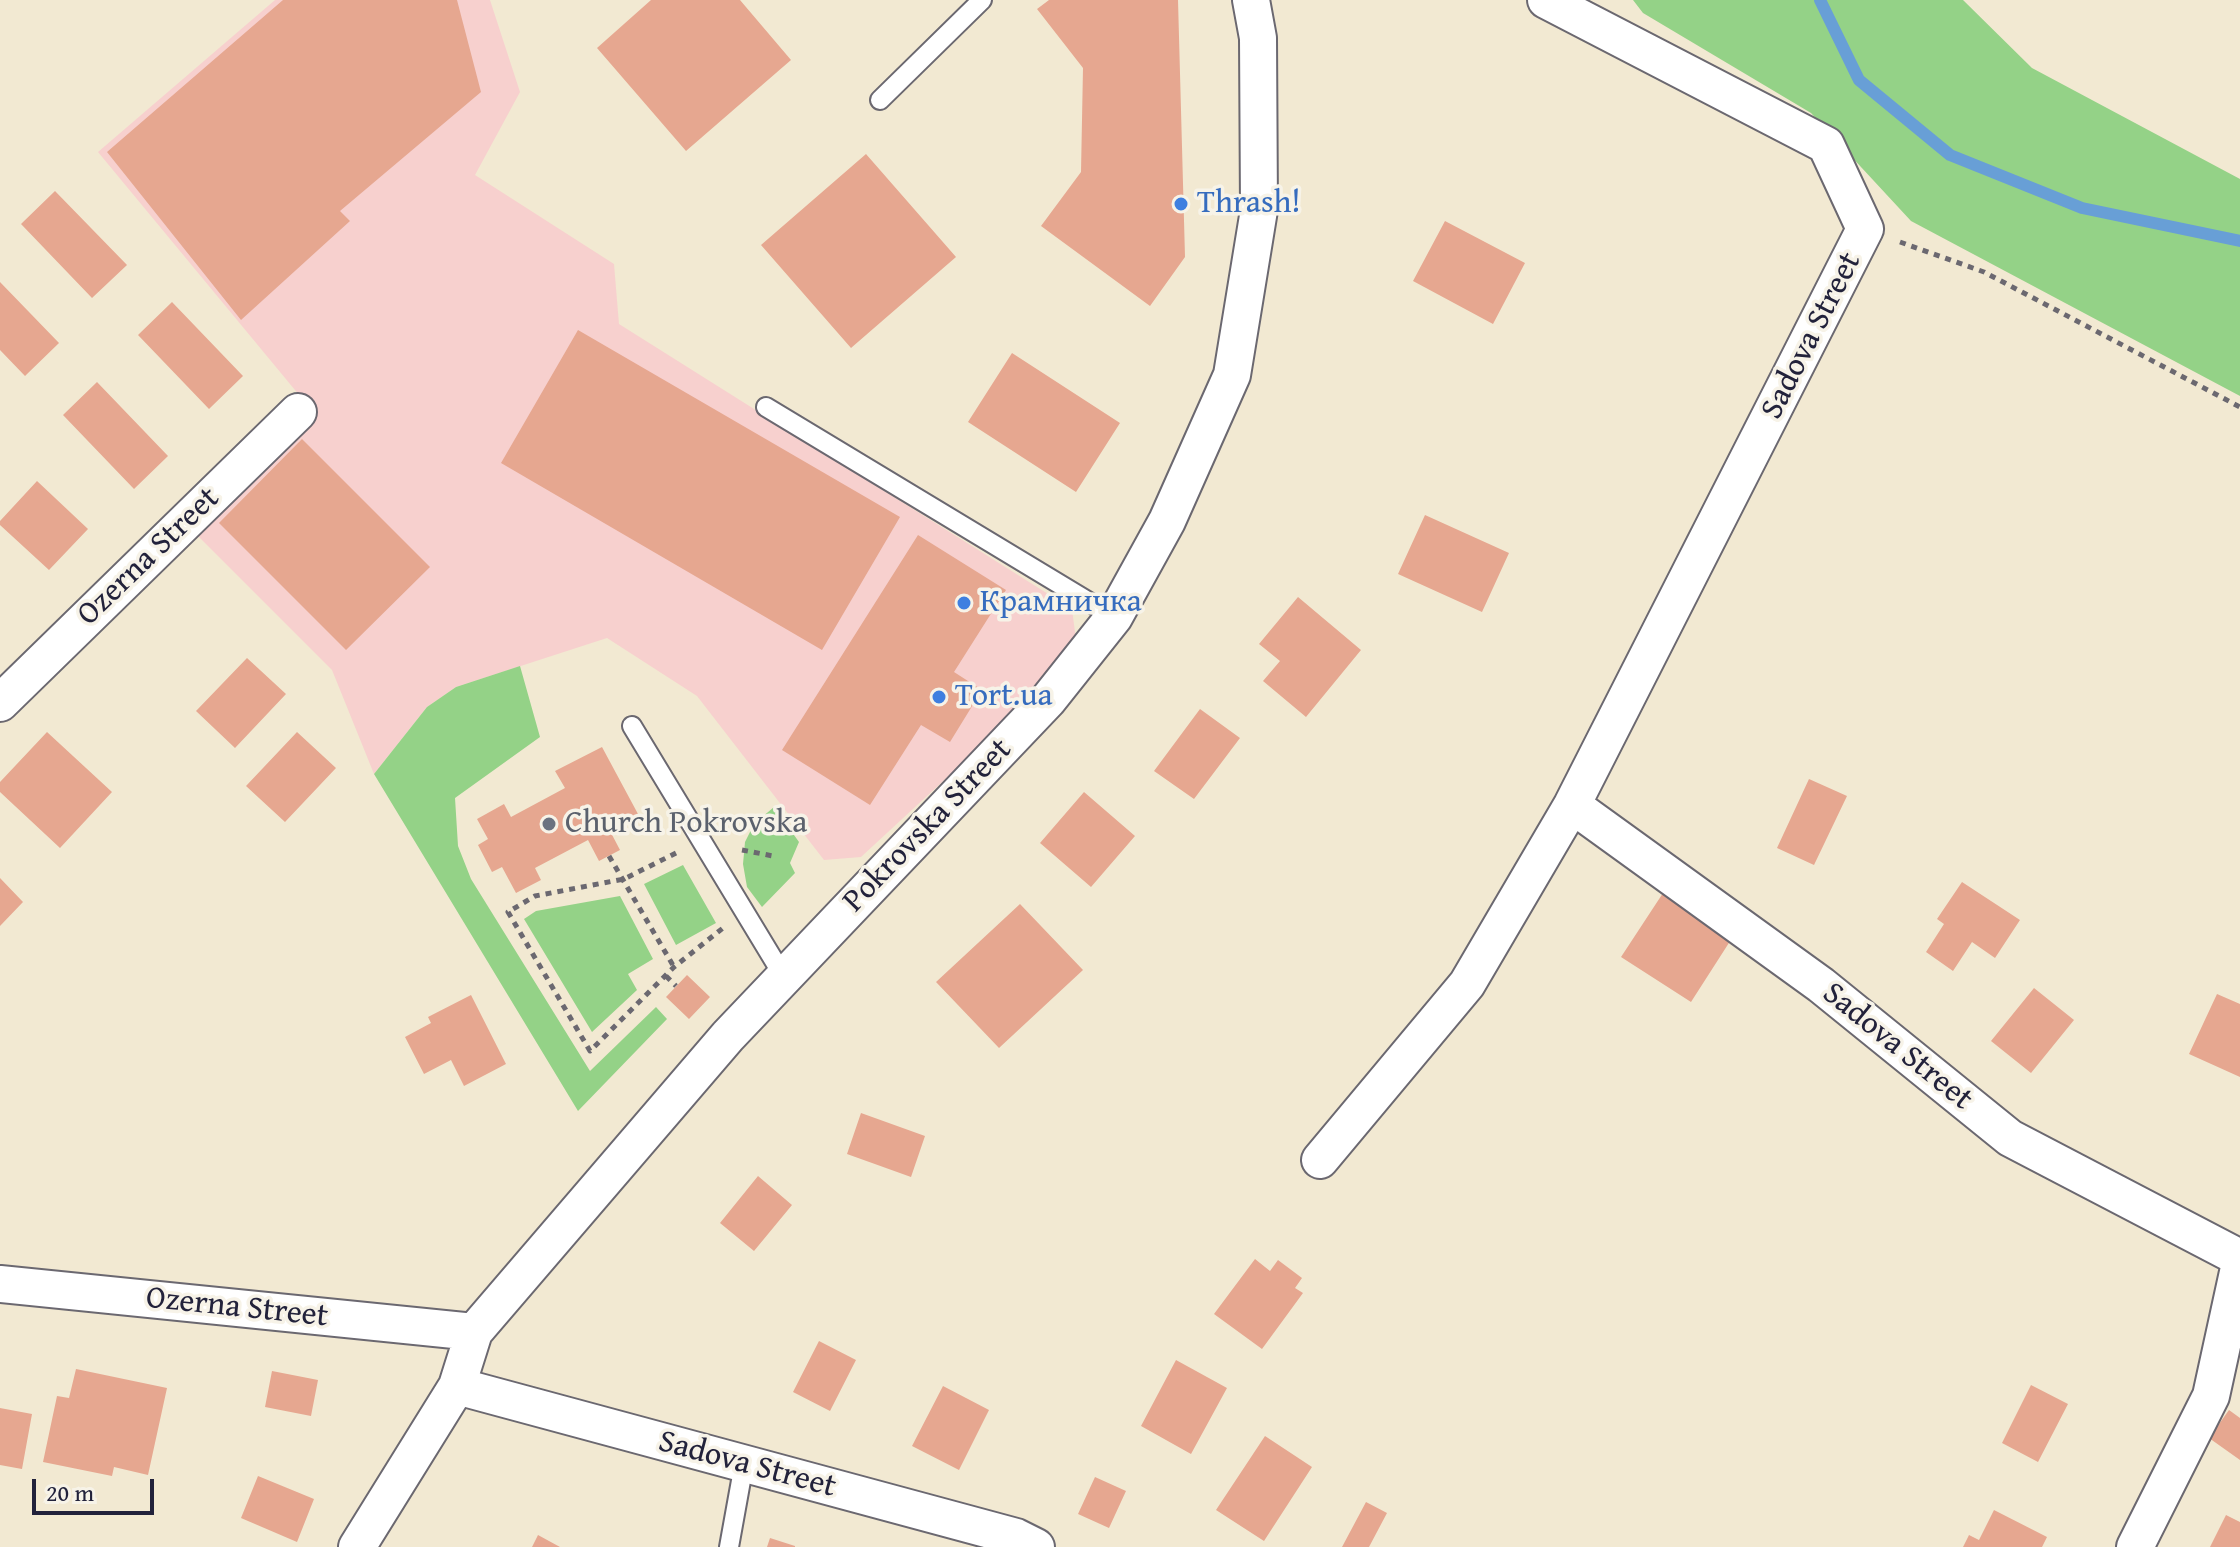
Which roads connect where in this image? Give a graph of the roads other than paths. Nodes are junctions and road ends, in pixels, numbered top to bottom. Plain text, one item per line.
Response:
1 (982, 0) edge
2 (1251, 0) edge
3 (1546, 0) edge
4 (880, 100) dead end
5 (766, 407) dead end
6 (298, 412) dead end
7 (1114, 617) junction
8 (0, 703) edge
9 (632, 726) dead end
10 (1572, 805) junction
11 (784, 977) junction
12 (1320, 1160) dead end
13 (2240, 1261) edge
14 (0, 1284) edge
15 (474, 1332) junction
16 (457, 1386) junction
17 (744, 1464) junction
18 (357, 1547) edge
19 (729, 1547) edge
20 (1036, 1547) edge
21 (2135, 1547) edge

1 - 4 lane
2 - 7 street, Pokrovska Street
3 - 10 street, Sadova Street
5 - 7 lane
6 - 8 street, Ozerna Street
7 - 11 street, Pokrovska Street
9 - 11 lane
10 - 12 street, Sadova Street
10 - 13 street, Sadova Street
11 - 15 street, Pokrovska Street
13 - 21 street, Sadova Street
14 - 15 street, Ozerna Street
15 - 16 street, Pokrovska Street
16 - 17 street, Sadova Street
16 - 18 street, Pokrovska Street
17 - 19 lane
17 - 20 street, Sadova Street

